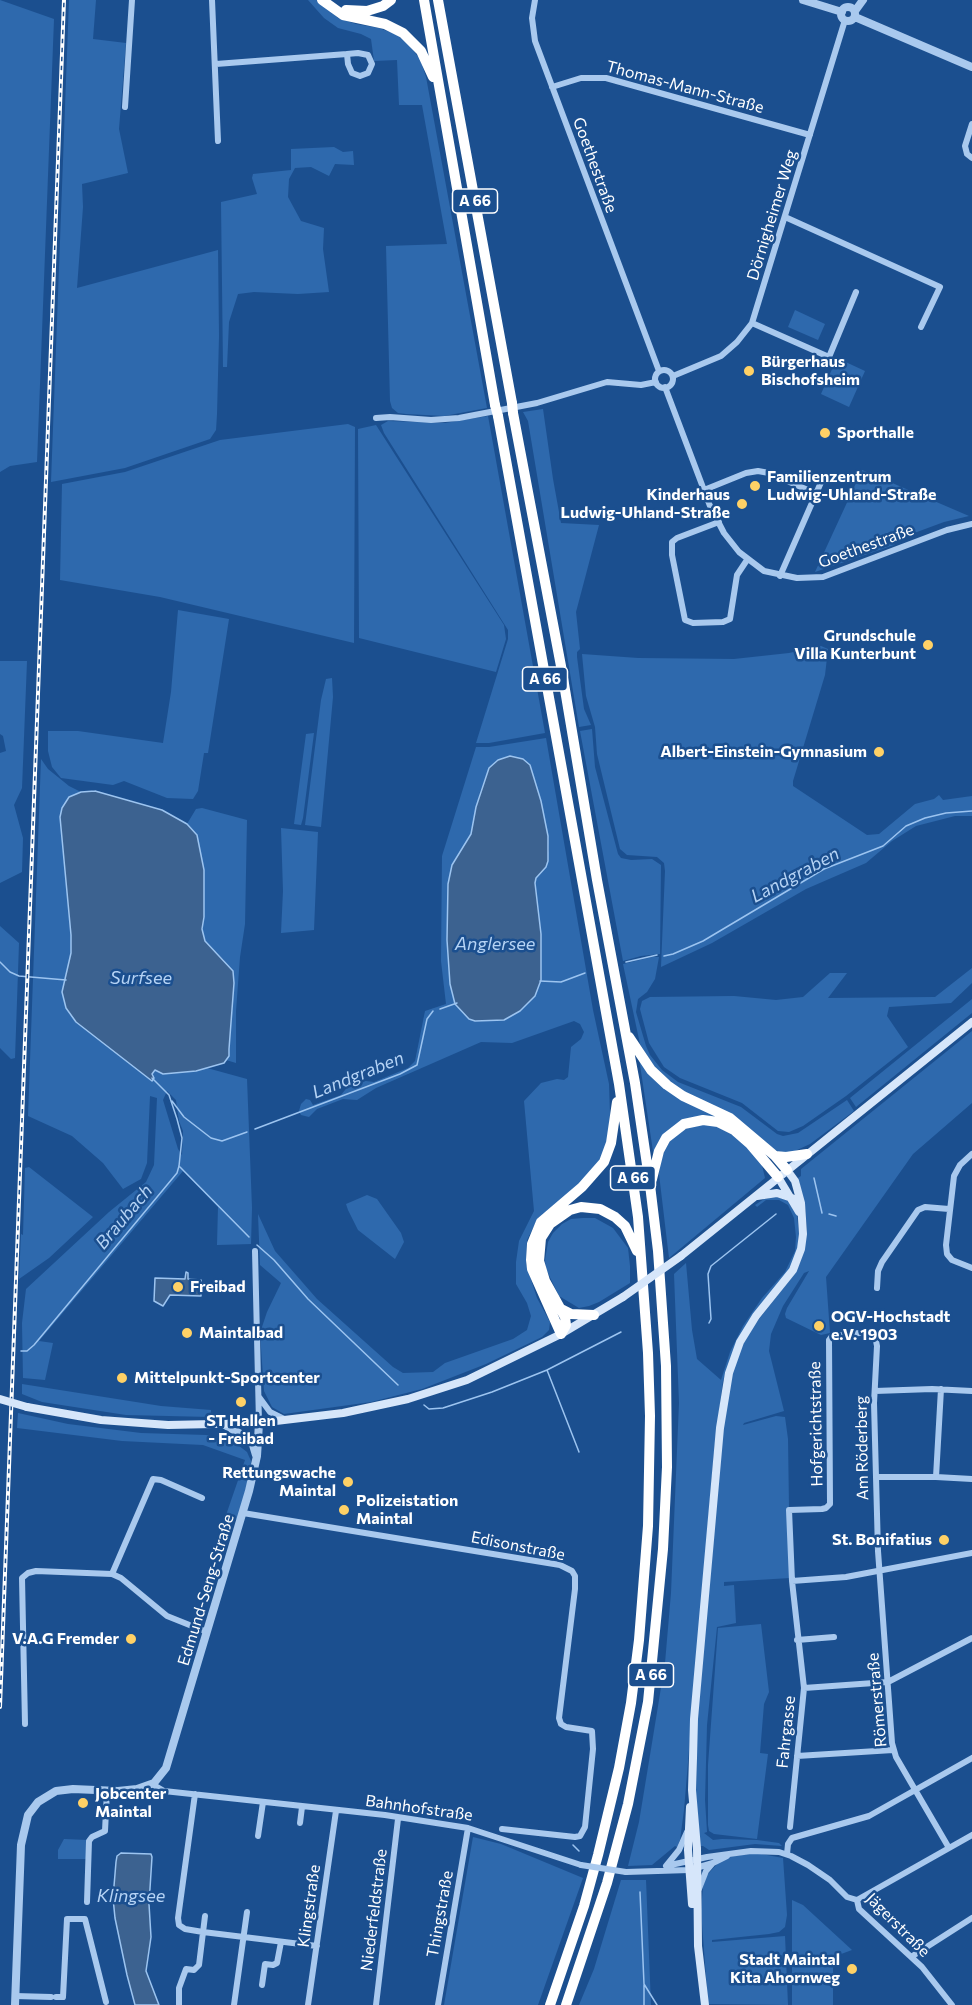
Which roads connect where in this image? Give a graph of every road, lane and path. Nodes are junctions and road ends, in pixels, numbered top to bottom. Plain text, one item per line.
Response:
1 (132, 0) edge
2 (212, 0) edge
3 (322, 0) edge
4 (328, 0) edge
5 (391, 0) edge
6 (424, 0) edge
7 (438, 0) edge
8 (536, 0) edge
9 (803, 0) edge
10 (856, 0) edge
11 (863, 0) edge
12 (850, 12) junction
13 (845, 20) joint
14 (347, 54) junction
15 (216, 64) junction
16 (972, 67) edge
17 (552, 87) junction
18 (440, 95) junction
19 (125, 107) dead end
20 (972, 124) edge
21 (810, 135) junction
22 (218, 141) dead end
23 (972, 158) edge
24 (785, 217) junction
25 (856, 292) dead end
26 (752, 323) junction
27 (921, 327) dead end
28 (659, 371) junction
29 (673, 376) junction
30 (656, 382) junction
31 (665, 387) junction
32 (375, 418) dead end
33 (822, 480) dead end
34 (704, 490) junction
35 (817, 494) junction
36 (718, 522) junction
37 (972, 524) edge
38 (747, 560) junction
39 (780, 576) junction
40 (972, 1022) edge
41 (626, 1032) junction
42 (619, 1084) junction
43 (807, 1154) junction
44 (972, 1154) edge
45 (775, 1156) junction
46 (783, 1173) junction
47 (650, 1185) junction
48 (753, 1197) junction
49 (792, 1198) junction
50 (949, 1209) junction
51 (802, 1219) junction
52 (255, 1251) dead end
53 (972, 1268) edge
54 (644, 1272) junction
55 (877, 1288) dead end
56 (561, 1310) junction
57 (594, 1315) junction
58 (561, 1334) junction
59 (830, 1338) joint
60 (941, 1389) junction
61 (875, 1391) junction
62 (972, 1391) edge
63 (258, 1396) junction
64 (0, 1399) edge
65 (289, 1420) junction
66 (259, 1423) junction
67 (225, 1425) junction
68 (257, 1456) junction
69 (876, 1477) junction
70 (936, 1477) junction
71 (972, 1479) edge
72 (202, 1498) dead end
73 (789, 1510) joint
74 (243, 1514) junction
75 (972, 1553) edge
76 (879, 1572) junction
77 (112, 1574) junction
78 (792, 1581) junction
79 (207, 1632) junction
80 (834, 1637) dead end
81 (972, 1638) edge
82 (797, 1640) junction
83 (888, 1682) junction
84 (804, 1688) junction
85 (25, 1724) dead end
86 (894, 1750) junction
87 (797, 1756) junction
88 (972, 1758) edge
89 (159, 1777) junction
90 (152, 1784) junction
91 (692, 1790) junction
92 (916, 1790) junction
93 (107, 1791) junction
94 (170, 1791) junction
95 (195, 1794) junction
96 (263, 1802) junction
97 (302, 1807) junction
98 (336, 1811) junction
99 (398, 1819) junction
100 (300, 1823) dead end
101 (790, 1827) dead end
102 (468, 1828) junction
103 (502, 1829) dead end
104 (688, 1829) junction
105 (972, 1834) edge
106 (258, 1836) dead end
107 (949, 1848) junction
108 (730, 1854) junction
109 (787, 1854) junction
110 (713, 1863) junction
111 (693, 1864) junction
112 (663, 1868) junction
113 (697, 1897) junction
114 (857, 1900) junction
115 (87, 1902) dead end
116 (247, 1912) dead end
117 (205, 1916) dead end
118 (972, 1918) edge
119 (203, 1932) junction
120 (243, 1937) junction
121 (280, 1942) junction
122 (316, 1946) junction
123 (698, 1946) junction
124 (911, 1957) junction
125 (262, 1984) dead end
126 (15, 2001) edge
127 (106, 2002) dead end
128 (179, 2005) edge
129 (234, 2005) edge
130 (308, 2005) edge
131 (376, 2005) edge
132 (438, 2005) edge
133 (550, 2005) edge
134 (566, 2005) edge
135 (705, 2005) edge
136 (952, 2005) edge

1 - 19 street
2 - 15 street
3 - 18 highway
4 - 5 highway
6 - 18 highway, A 66
7 - 41 highway, A 66
8 - 17 street, Goethestraße
9 - 12 street
10 - 12 street
11 - 12 street
12 - 13 street
12 - 16 street
13 - 21 street, Dörnigheimer Weg
14 - 14 street
14 - 15 street
15 - 22 street
17 - 21 street, Thomas-Mann-Straße
17 - 28 street, Goethestraße
18 - 42 highway, A 66
20 - 23 street
21 - 24 street, Dörnigheimer Weg
24 - 26 street, Dörnigheimer Weg
24 - 27 street
25 - 26 street
26 - 29 street, Dörnigheimer Weg
28 - 29 street
28 - 30 street
29 - 31 street
30 - 31 street
30 - 32 street
31 - 34 street, Goethestraße
33 - 35 street
34 - 35 street
34 - 36 street, Goethestraße
35 - 39 street
36 - 38 street, Goethestraße
36 - 38 street
37 - 39 street, Goethestraße
38 - 39 street, Goethestraße
40 - 43 main road
41 - 45 highway
41 - 47 highway, A 66
42 - 54 highway, A 66
42 - 58 highway
43 - 45 highway
43 - 46 main road
44 - 50 street
45 - 46 highway
46 - 47 highway
46 - 48 main road
46 - 49 main road
46 - 51 main road
47 - 134 highway, A 66
48 - 49 main road
48 - 57 main road, bridge
49 - 51 main road
50 - 53 street
50 - 55 street
51 - 91 main road
52 - 63 street, Edmund-Seng-Straße
54 - 56 highway
54 - 133 highway, A 66
56 - 57 highway
56 - 58 highway
57 - 58 main road
58 - 65 main road
59 - 61 street, Am Röderberg
59 - 73 street, Hofgerichtstraße
60 - 61 street
60 - 62 street
60 - 70 street
61 - 69 street, Am Röderberg
63 - 65 street
63 - 66 street, Edmund-Seng-Straße
64 - 67 main road, bridge
65 - 66 main road
66 - 67 main road
66 - 68 street, Edmund-Seng-Straße
67 - 68 street
68 - 74 street, Edmund-Seng-Straße
69 - 70 street
69 - 76 street, Am Röderberg
70 - 71 street
72 - 77 street
73 - 78 street, Fahrgasse
74 - 79 street, Edmund-Seng-Straße
74 - 103 street, Edisonstraße
75 - 76 street
76 - 78 street
76 - 83 street, Römerstraße
77 - 79 street
77 - 85 street
78 - 82 street, Fahrgasse
79 - 89 street, Edmund-Seng-Straße
80 - 82 street
81 - 83 street
82 - 84 street, Fahrgasse
83 - 84 street
83 - 86 street, Römerstraße
84 - 87 street, Fahrgasse
86 - 87 street
86 - 92 street, Römerstraße
87 - 101 street, Fahrgasse
88 - 92 street
89 - 90 street, Edmund-Seng-Straße
89 - 94 street
90 - 93 street
90 - 94 street, Bahnhofstraße
91 - 104 main road
91 - 111 main road
92 - 107 street, Römerstraße
92 - 109 street
93 - 115 street
93 - 126 street
94 - 95 street, Bahnhofstraße
95 - 96 street, Bahnhofstraße
95 - 119 street
96 - 97 street, Bahnhofstraße
96 - 106 street
97 - 98 street, Bahnhofstraße
97 - 100 street
98 - 99 street, Bahnhofstraße
98 - 122 street, Klingstraße
99 - 102 street, Bahnhofstraße
99 - 131 street, Niederfeldstraße
102 - 112 street, Bahnhofstraße, bridge
102 - 132 street, Thingstraße
104 - 111 main road
104 - 112 street
105 - 107 street
107 - 114 street
108 - 109 street, Bahnhofstraße
108 - 110 street, Bahnhofstraße
108 - 111 street, Bahnhofstraße
109 - 114 street, Jägerstraße
110 - 111 street, Bahnhofstraße
110 - 113 street
111 - 112 street, Bahnhofstraße
111 - 113 main road
111 - 123 main road
113 - 123 main road
114 - 124 street, Jägerstraße
116 - 120 street
117 - 119 street
118 - 124 street
119 - 120 street
119 - 128 street
120 - 121 street
120 - 129 street
121 - 122 street
121 - 125 street
122 - 130 street, Klingstraße
123 - 135 main road
124 - 136 street, Jägerstraße
126 - 127 street

